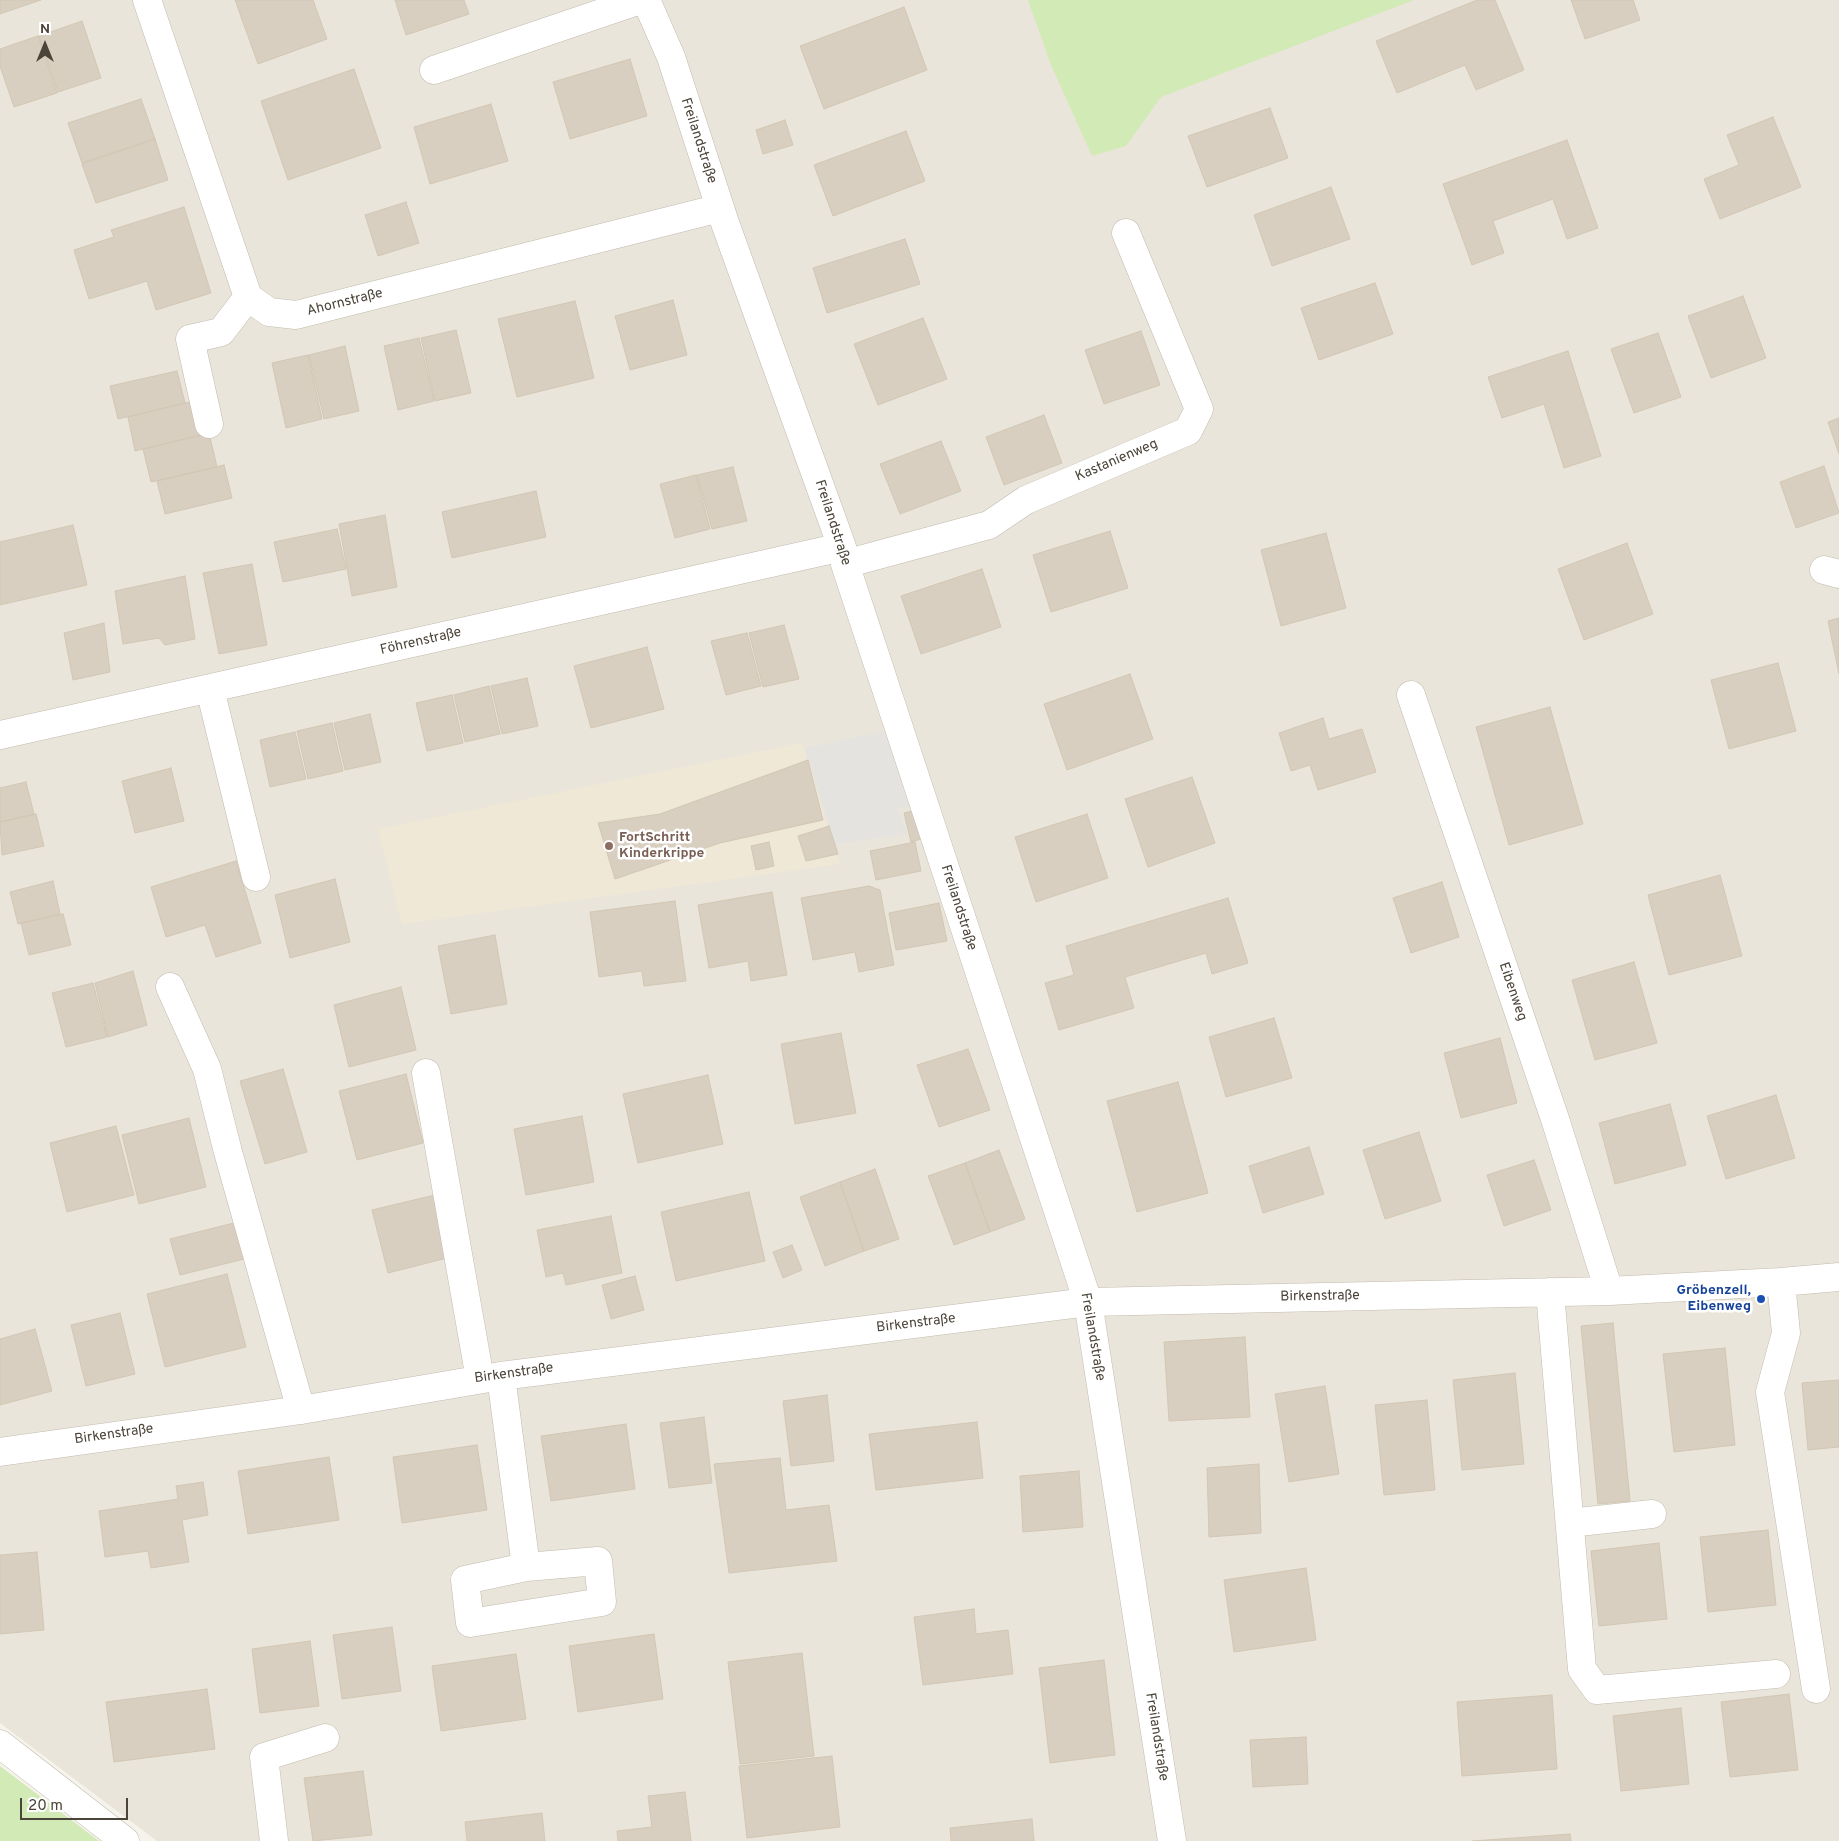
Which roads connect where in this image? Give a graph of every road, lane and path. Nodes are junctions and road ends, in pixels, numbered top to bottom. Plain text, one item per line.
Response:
1 (147, 0) edge
2 (640, 0) edge
3 (646, 0) edge
4 (434, 70) dead end
5 (720, 208) junction
6 (1126, 233) dead end
7 (248, 297) junction
8 (209, 424) dead end
9 (843, 556) junction
10 (210, 689) junction
11 (1411, 695) dead end
12 (0, 736) edge
13 (256, 877) dead end
14 (170, 987) dead end
15 (426, 1073) dead end
16 (1839, 1277) edge
17 (1781, 1282) junction
18 (1609, 1291) junction
19 (1550, 1292) junction
20 (1088, 1302) junction
21 (490, 1377) junction
22 (301, 1410) junction
23 (0, 1452) edge
24 (1652, 1514) dead end
25 (1570, 1523) junction
26 (526, 1567) junction
27 (1776, 1674) dead end
28 (1816, 1688) dead end
29 (325, 1738) dead end
30 (0, 1744) edge
31 (124, 1841) edge
32 (274, 1841) edge
33 (1172, 1841) edge

1 - 7 street
2 - 4 street
3 - 5 street, Freilandstraße
5 - 7 street, Ahornstraße
5 - 9 street, Freilandstraße
6 - 9 street, Kastanienweg
7 - 8 street
9 - 10 street, Föhrenstraße
9 - 20 street, Freilandstraße
10 - 12 street, Föhrenstraße
10 - 13 street
11 - 18 street, Eibenweg
14 - 22 street
15 - 21 street
16 - 17 street, Birkenstraße
17 - 18 street, Birkenstraße
17 - 28 street
18 - 19 street, Birkenstraße
19 - 20 street, Birkenstraße
19 - 25 street
20 - 21 street, Birkenstraße
20 - 33 street, Freilandstraße
21 - 22 street, Birkenstraße
21 - 26 street
22 - 23 street, Birkenstraße
24 - 25 street
25 - 27 street
26 - 26 street
29 - 32 street
30 - 31 street

